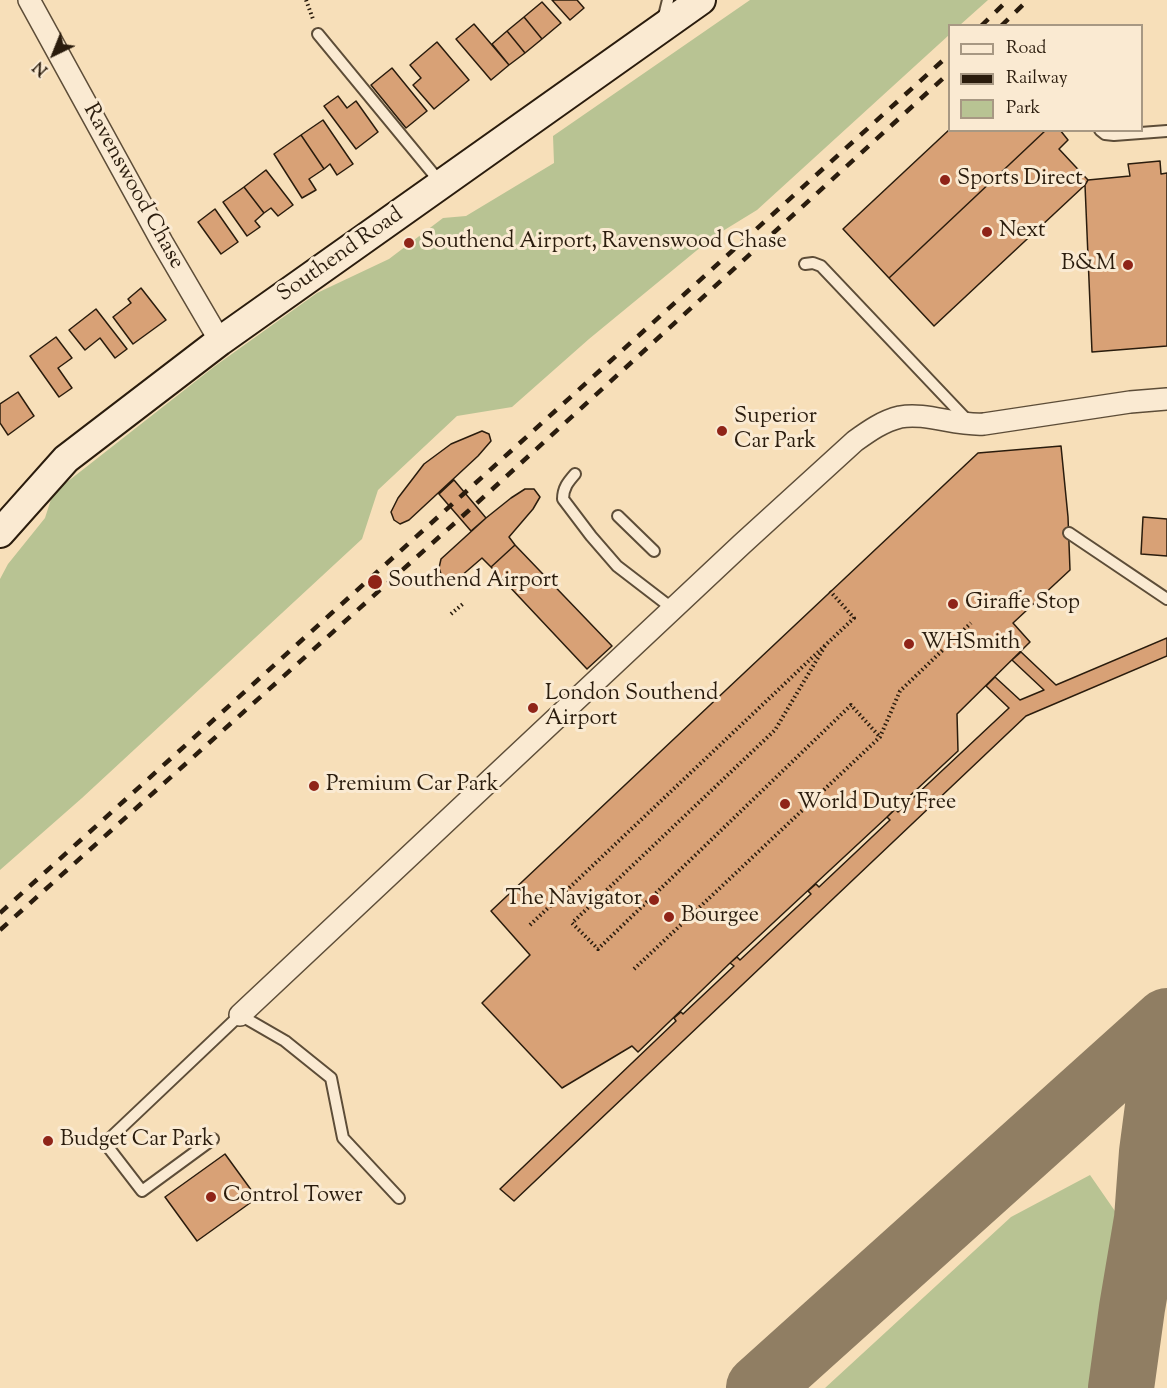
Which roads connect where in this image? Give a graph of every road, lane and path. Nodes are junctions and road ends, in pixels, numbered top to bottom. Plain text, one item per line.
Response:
1 (29, 0) edge
2 (668, 0) edge
3 (701, 0) edge
4 (661, 28) junction
5 (318, 34) dead end
6 (1167, 131) edge
7 (1106, 132) edge
8 (442, 185) junction
9 (806, 264) dead end
10 (220, 341) junction
11 (1167, 399) edge
12 (971, 425) junction
13 (575, 474) dead end
14 (618, 516) dead end
15 (0, 533) edge
16 (1069, 533) dead end
17 (654, 551) dead end
18 (830, 591) dead end
19 (1167, 598) edge
20 (464, 603) dead end
21 (673, 609) junction
22 (451, 614) dead end
23 (971, 623) dead end
24 (825, 646) junction
25 (880, 737) junction
26 (530, 925) dead end
27 (634, 969) dead end
28 (240, 1015) junction
29 (213, 1139) dead end
30 (399, 1198) dead end

1 - 10 street, Ravenswood Chase
2 - 4 lane
3 - 4 street, Southend Road
4 - 8 street, Southend Road
5 - 8 lane
6 - 7 lane
8 - 10 street, Southend Road
9 - 12 lane
10 - 15 street, Southend Road
11 - 12 street
12 - 21 street
13 - 21 lane
14 - 17 lane
16 - 19 lane
18 - 24 path
20 - 22 path
21 - 28 street
23 - 25 path
24 - 25 path
24 - 26 path
25 - 27 path
28 - 29 lane
28 - 30 lane

